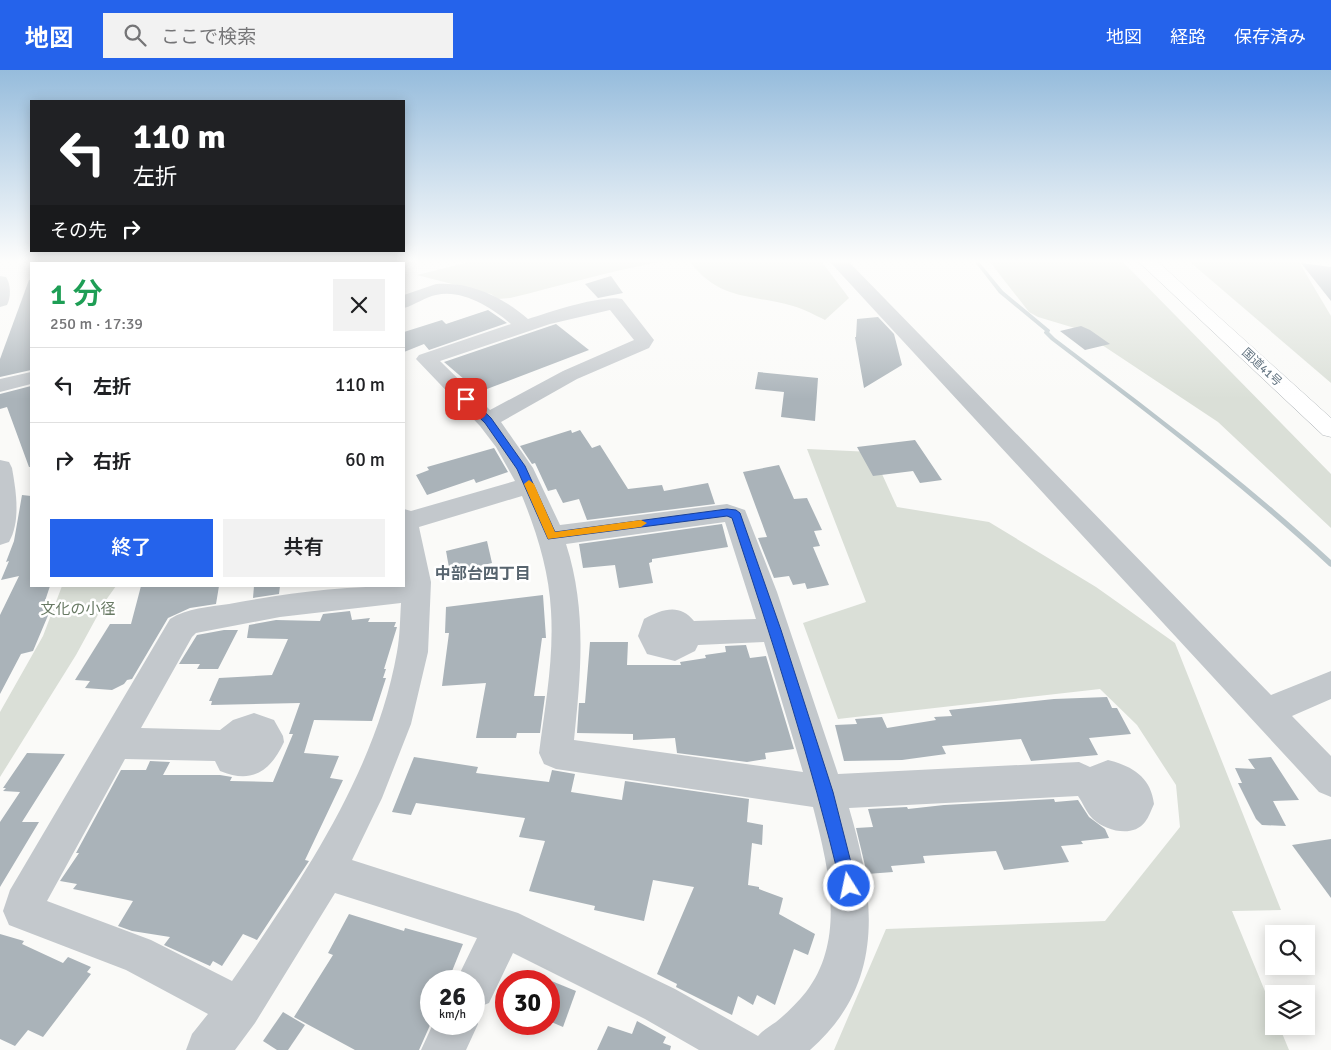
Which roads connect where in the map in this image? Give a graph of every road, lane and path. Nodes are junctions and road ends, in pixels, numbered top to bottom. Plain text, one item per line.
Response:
1 (503, 308) edge
2 (588, 308) edge
3 (619, 308) edge
4 (883, 308) edge
5 (1198, 308) edge
6 (1207, 308) edge
7 (1211, 308) edge
8 (524, 325) junction
9 (30, 378) edge
10 (0, 386) edge
11 (1331, 407) edge
12 (488, 420) junction
13 (1331, 423) edge
14 (1331, 430) edge
15 (0, 468) edge
16 (530, 485) junction
17 (405, 520) edge
18 (0, 535) edge
19 (552, 536) junction
20 (417, 590) junction
21 (775, 630) junction
22 (687, 633) dead end
23 (1331, 685) edge
24 (1267, 711) junction
25 (116, 743) junction
26 (229, 746) dead end
27 (1331, 780) edge
28 (1094, 785) dead end
29 (826, 792) junction
30 (328, 872) junction
31 (504, 927) junction
32 (483, 970) edge
33 (240, 1008) junction
34 (450, 1035) edge
35 (208, 1050) edge
36 (443, 1050) edge
37 (742, 1050) edge
38 (775, 1050) edge

1 - 8 street
2 - 8 street
3 - 12 street
4 - 24 street
5 - 14 highway, 国道41号
6 - 13 highway, 国道41号
7 - 11 highway
8 - 12 street
9 - 10 street
12 - 16 street
15 - 18 street
16 - 17 street
16 - 19 street
17 - 20 street
19 - 21 street
19 - 29 street
20 - 25 street
20 - 30 street
21 - 22 street
21 - 29 street
23 - 24 street
24 - 27 street
25 - 26 street
25 - 33 street
28 - 29 street
29 - 38 street
30 - 31 street
30 - 33 street
31 - 32 street
31 - 37 street
33 - 35 street
34 - 36 street

